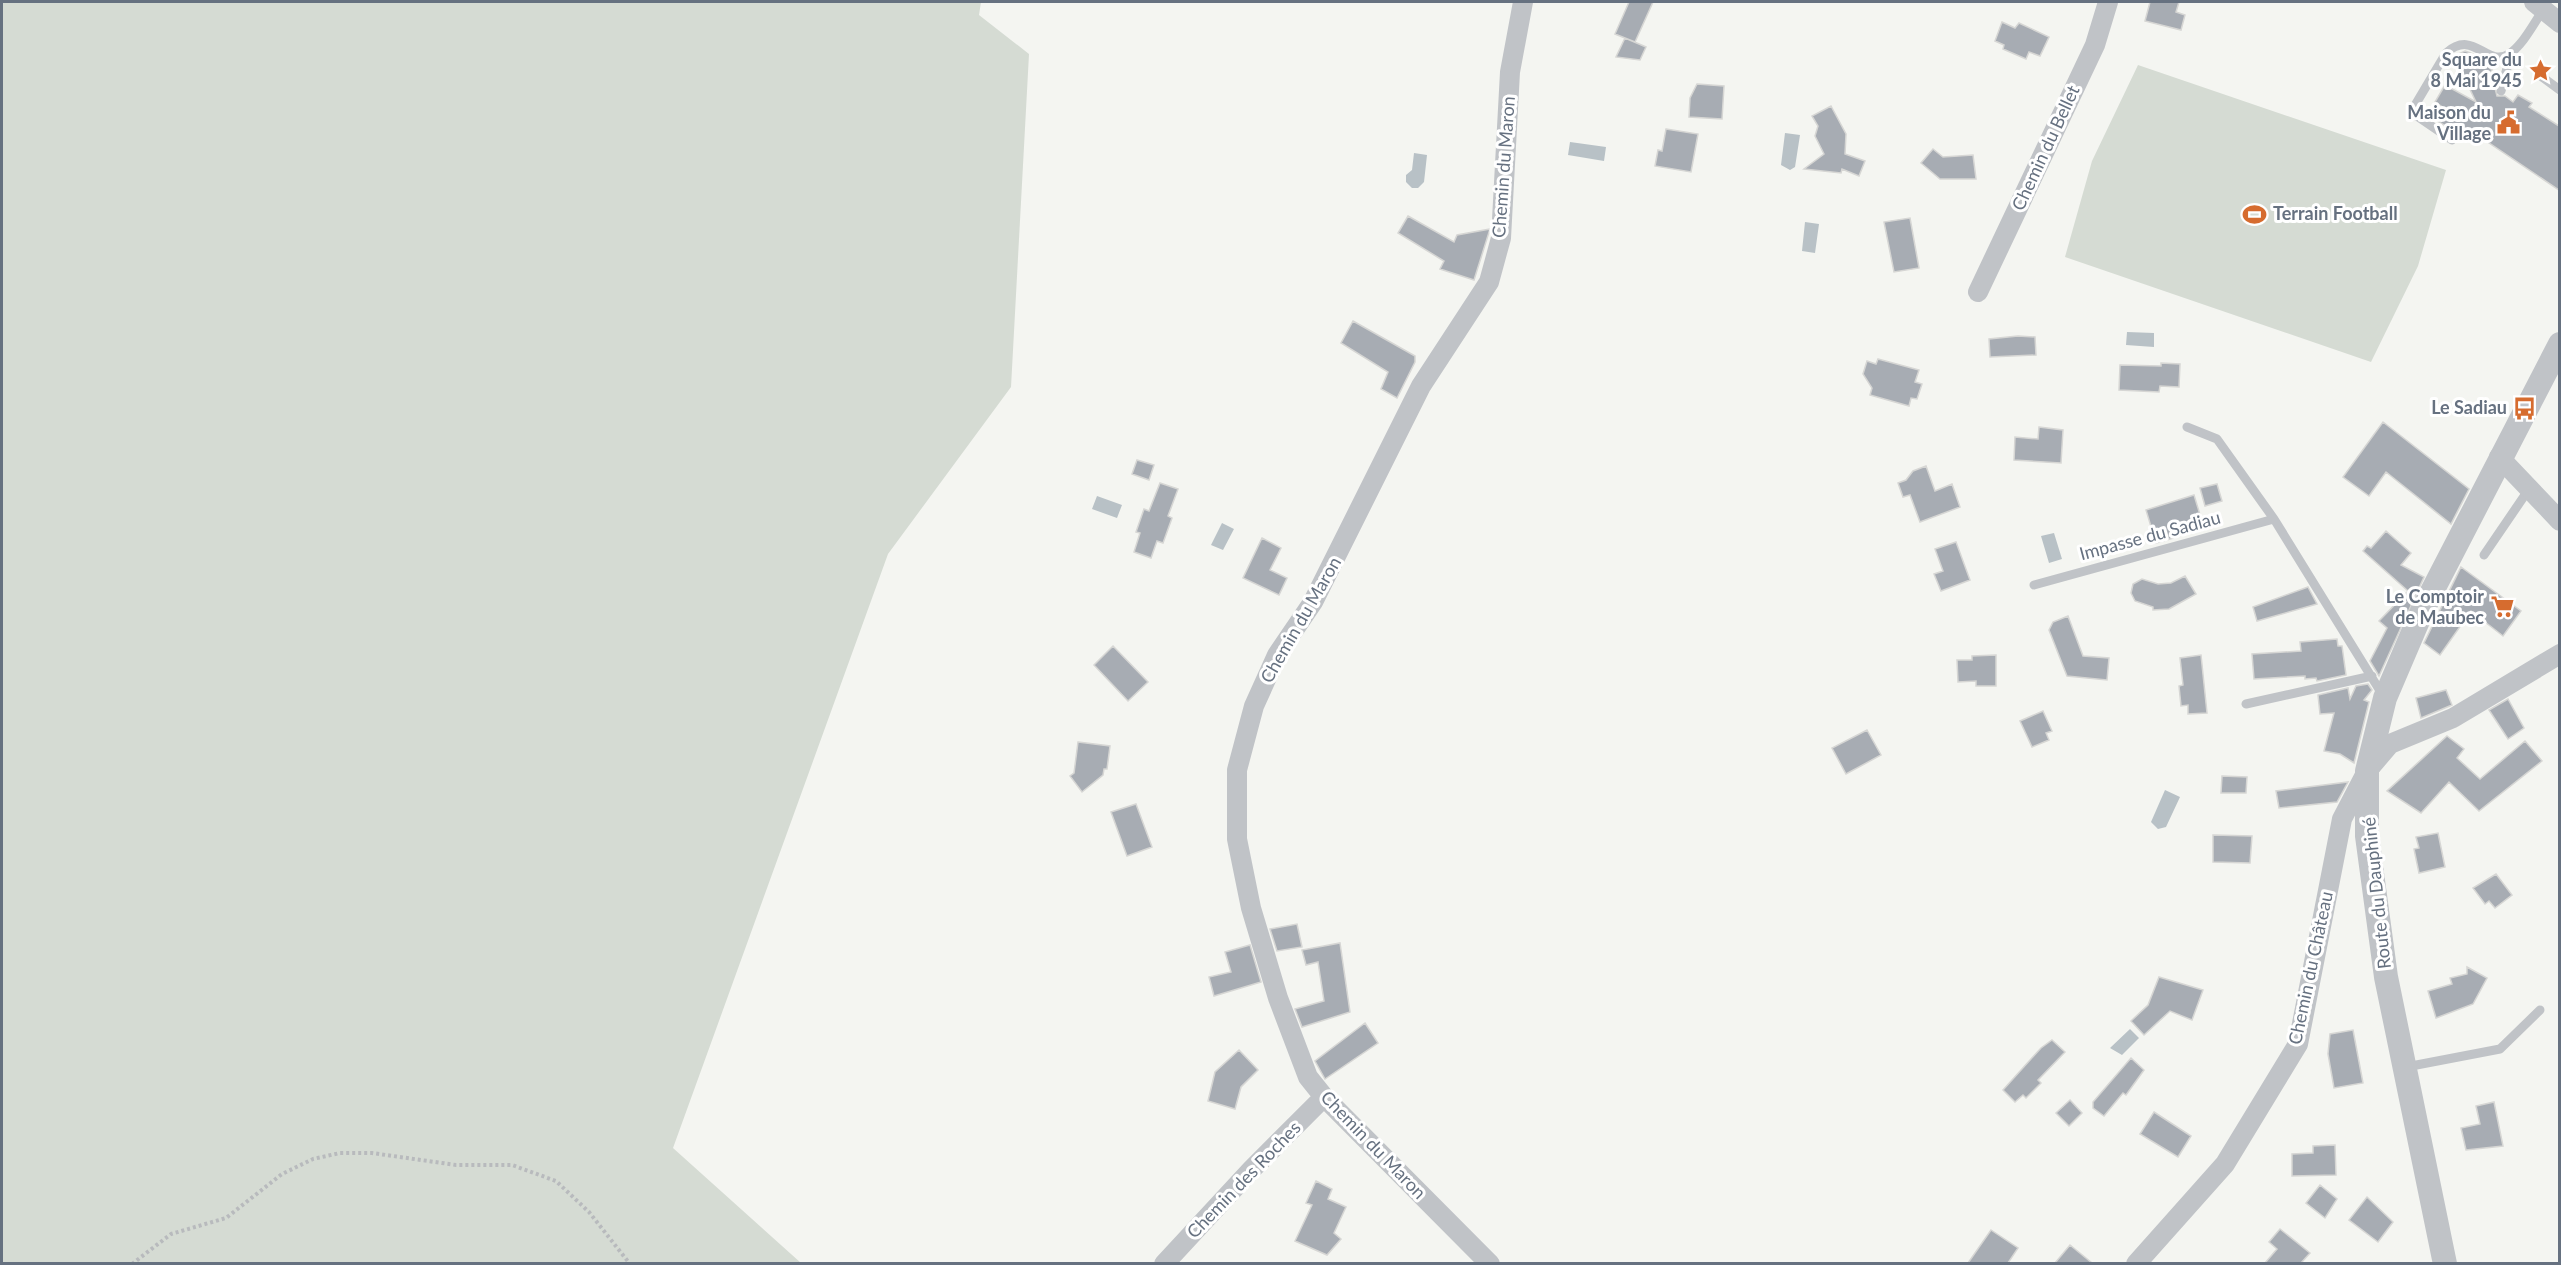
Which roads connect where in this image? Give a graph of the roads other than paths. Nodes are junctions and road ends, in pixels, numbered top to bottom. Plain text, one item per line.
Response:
1 (1522, 2) edge
2 (2108, 2) edge
3 (2539, 6) edge
4 (2559, 23) edge
5 (2511, 53) junction
6 (2538, 74) dead end
7 (2559, 90) edge
8 (2500, 91) dead end
9 (2452, 140) dead end
10 (1978, 292) dead end
11 (2559, 344) edge
12 (2187, 427) dead end
13 (2499, 457) junction
14 (2529, 489) junction
15 (2274, 519) junction
16 (2559, 521) edge
17 (2484, 555) dead end
18 (2034, 585) dead end
19 (2559, 654) edge
20 (2372, 676) junction
21 (2385, 698) junction
22 (2246, 704) dead end
23 (2367, 771) junction
24 (2540, 1010) dead end
25 (2406, 1067) junction
26 (1324, 1097) junction
27 (1164, 1263) edge
28 (1490, 1263) edge
29 (2136, 1263) edge
30 (2445, 1263) edge

1 - 26 street, Chemin du Maron
2 - 10 street, Chemin du Bellet
3 - 4 street
3 - 5 lane
5 - 8 lane
5 - 9 lane
6 - 7 lane
11 - 13 street, Route du Dauphiné
12 - 15 lane
13 - 14 street
13 - 21 street, Route du Dauphiné
14 - 16 street
14 - 17 lane
15 - 18 lane, Impasse du Sadiau
15 - 20 lane
19 - 23 street, Chemin du Château
20 - 21 lane
20 - 22 lane
21 - 23 street, Route du Dauphiné
23 - 25 street, Route du Dauphiné
23 - 29 street, Chemin du Château
24 - 25 lane
25 - 30 street, Route du Dauphiné
26 - 27 street, Chemin des Roches
26 - 28 street, Chemin du Maron

